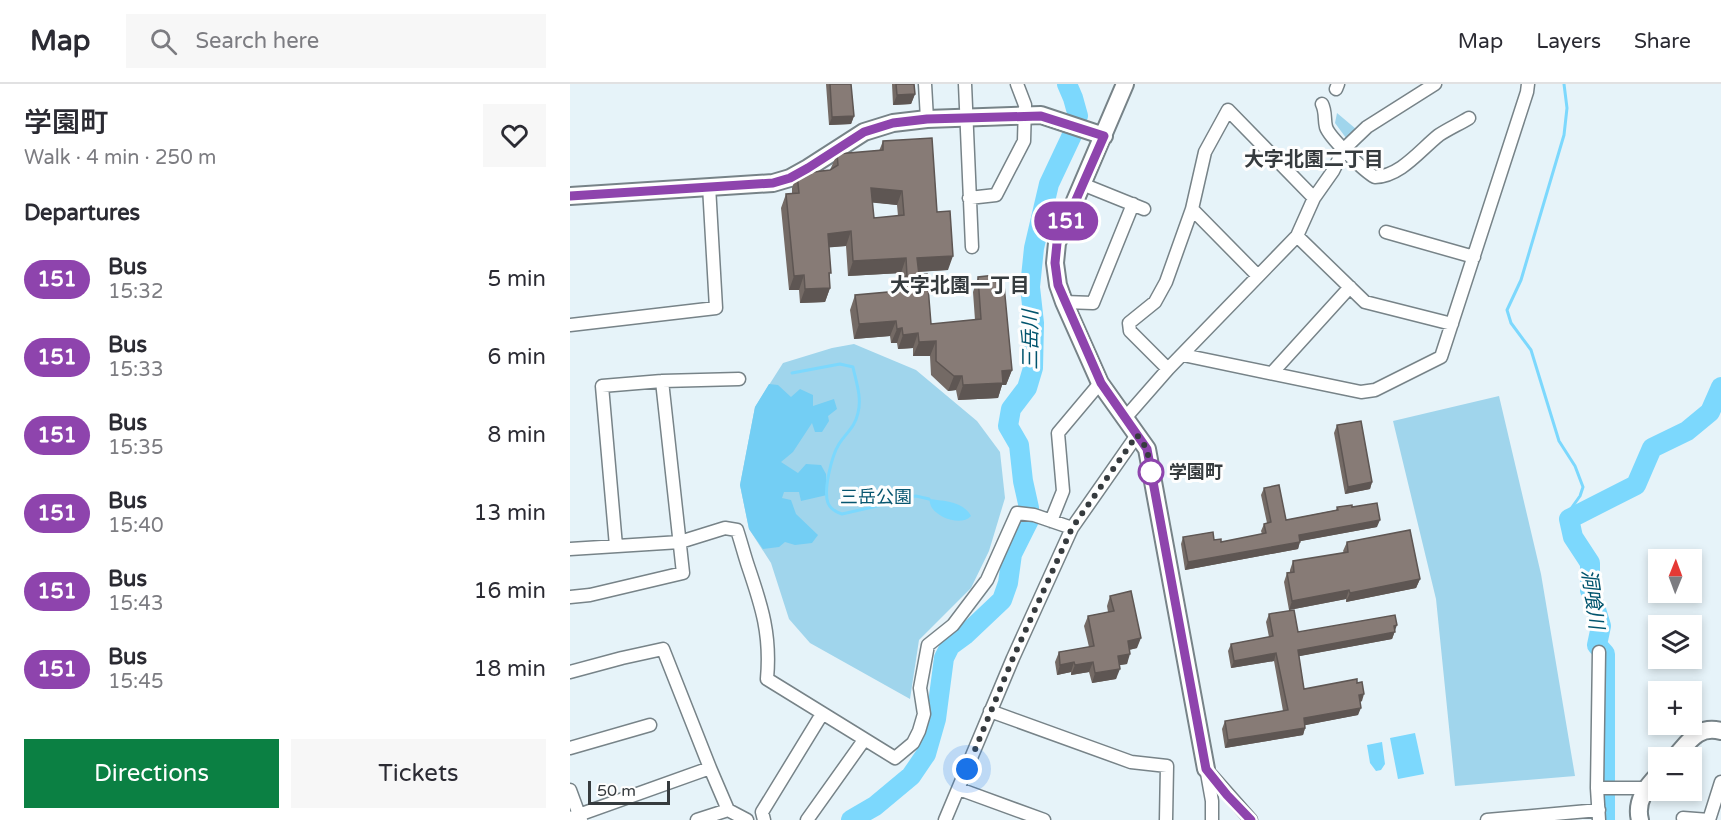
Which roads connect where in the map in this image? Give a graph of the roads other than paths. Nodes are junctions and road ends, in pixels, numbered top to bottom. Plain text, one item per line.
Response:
1 (925, 84) edge
2 (965, 84) edge
3 (1017, 84) edge
4 (1125, 84) edge
5 (1435, 84) edge
6 (1528, 84) edge
7 (1322, 104) dead end
8 (1024, 115) junction
9 (967, 117) junction
10 (1468, 118) dead end
11 (927, 119) junction
12 (1104, 136) junction
13 (1344, 149) junction
14 (1082, 183) junction
15 (709, 186) junction
16 (570, 196) edge
17 (969, 198) junction
18 (1314, 198) junction
19 (1192, 209) junction
20 (1386, 232) dead end
21 (1297, 236) junction
22 (972, 247) dead end
23 (1474, 257) junction
24 (1258, 276) junction
25 (1350, 287) junction
26 (1064, 302) junction
27 (1452, 324) junction
28 (570, 325) edge
29 (1183, 355) junction
30 (1168, 369) junction
31 (1272, 373) junction
32 (739, 379) dead end
33 (662, 381) junction
34 (1101, 383) junction
35 (1126, 417) junction
36 (1137, 435) junction
37 (1051, 521) junction
38 (1072, 528) junction
39 (680, 542) junction
40 (616, 546) junction
41 (570, 549) edge
42 (570, 597) edge
43 (1599, 652) dead end
44 (570, 672) edge
45 (990, 711) junction
46 (822, 714) junction
47 (650, 725) dead end
48 (1721, 731) edge
49 (864, 740) junction
50 (1684, 747) edge
51 (570, 748) edge
52 (710, 768) junction
53 (1206, 769) junction
54 (1721, 782) edge
55 (1648, 785) edge
56 (1602, 788) junction
57 (1645, 788) junction
58 (959, 789) junction
59 (570, 790) edge
60 (728, 810) junction
61 (1599, 815) edge
62 (577, 817) edge
63 (1683, 818) dead end
64 (697, 820) edge
65 (747, 820) edge
66 (764, 820) edge
67 (807, 820) edge
68 (945, 820) edge
69 (1044, 820) edge
70 (1166, 820) edge
71 (1212, 820) edge
72 (1251, 820) edge
73 (1487, 820) edge
74 (1640, 820) edge
75 (1709, 820) edge

1 - 11 street
2 - 9 street
3 - 8 street
4 - 12 street
5 - 13 street
6 - 23 street
7 - 13 street
8 - 9 street
8 - 12 street
8 - 17 street
9 - 11 street
9 - 17 street
10 - 13 street
11 - 15 street
12 - 14 street
13 - 18 street
14 - 26 street
14 - 26 street
15 - 16 street
15 - 28 street
17 - 22 street
18 - 19 street
18 - 21 street
19 - 24 street
19 - 30 street
20 - 23 street
21 - 24 street
21 - 25 street
23 - 27 street
24 - 29 street
25 - 27 street
25 - 31 street
26 - 34 street
27 - 31 street
29 - 30 street
29 - 31 street
30 - 35 street
32 - 33 street
33 - 39 street
33 - 40 street
34 - 35 street
34 - 37 street
35 - 36 street
36 - 38 street
36 - 53 street
37 - 38 street
37 - 49 street
38 - 45 street
39 - 40 street
39 - 42 street
39 - 46 street
40 - 41 street
43 - 56 street
44 - 52 street
45 - 58 street
45 - 70 street
46 - 49 street
46 - 66 street
47 - 51 street
48 - 50 street
49 - 67 street
52 - 60 street
52 - 62 street
53 - 71 street
53 - 72 street
54 - 75 street
55 - 57 street
56 - 57 street
56 - 61 street
57 - 74 street
58 - 68 street
58 - 69 street
59 - 62 street
60 - 64 street
60 - 65 street
61 - 73 street
63 - 75 street

